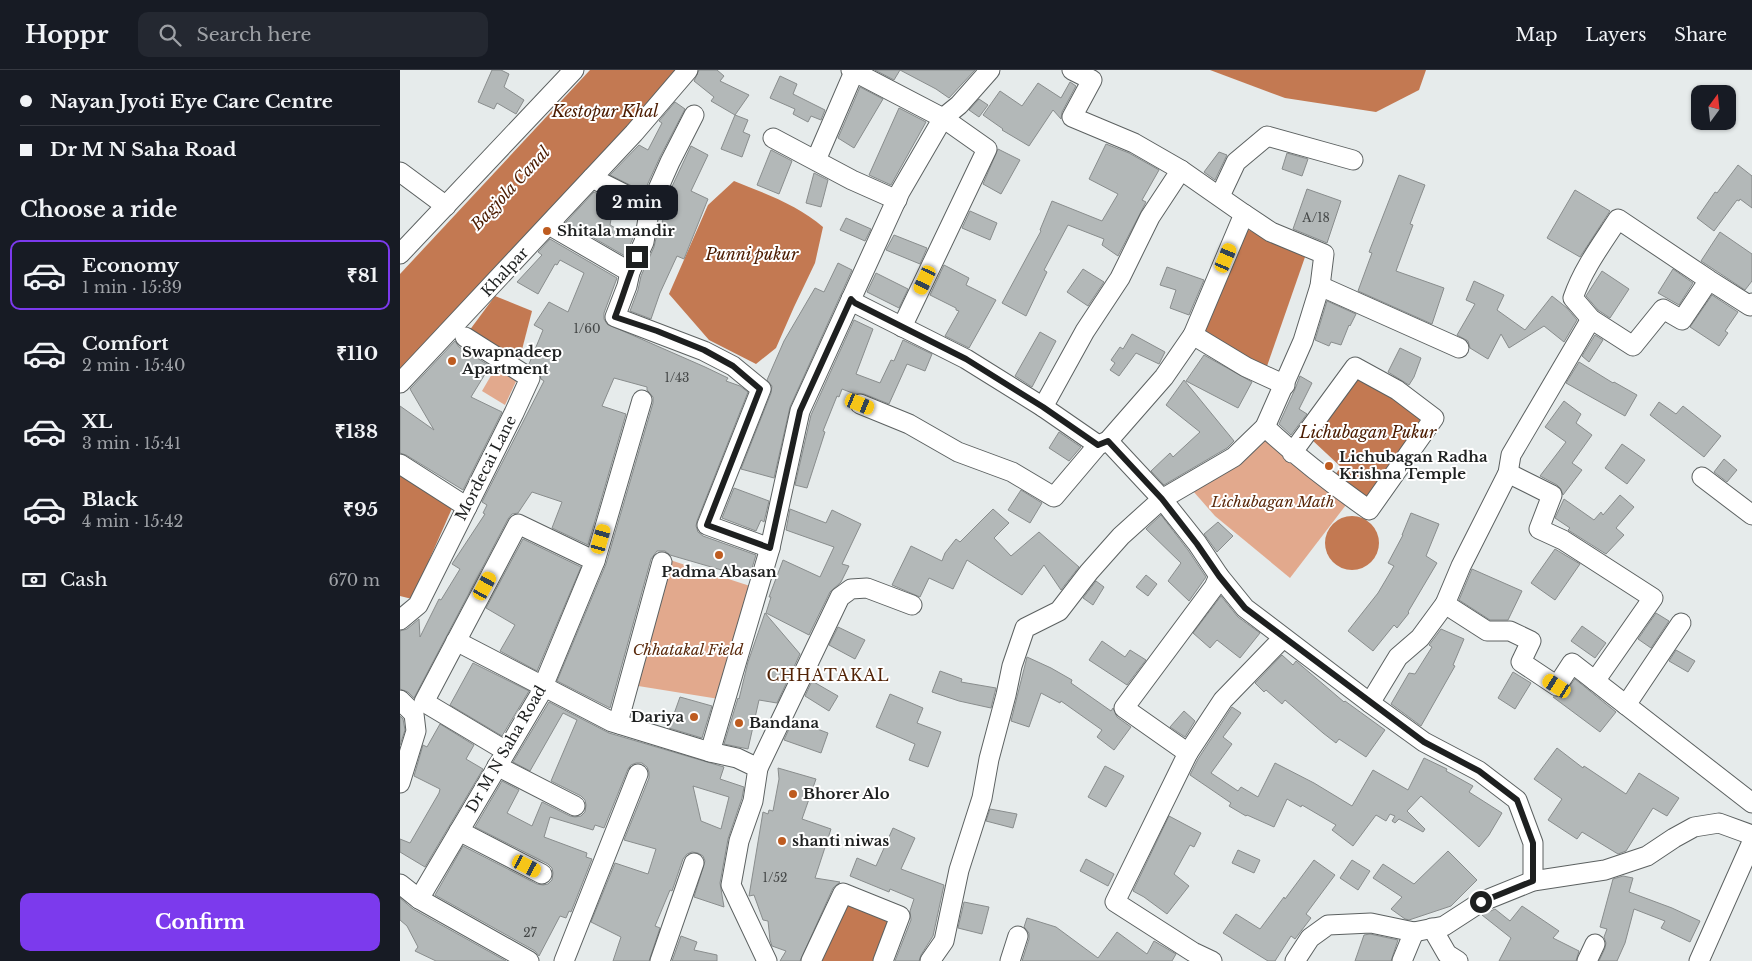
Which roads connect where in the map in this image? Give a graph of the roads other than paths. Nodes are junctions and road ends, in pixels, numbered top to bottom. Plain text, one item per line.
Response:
1 (574, 70) edge
2 (688, 70) edge
3 (990, 70) edge
4 (1072, 70) edge
5 (852, 71) edge
6 (694, 115) dead end
7 (943, 118) junction
8 (774, 138) dead end
9 (816, 160) junction
10 (1353, 160) dead end
11 (1181, 170) junction
12 (400, 172) edge
13 (592, 178) junction
14 (1220, 196) junction
15 (897, 200) junction
16 (446, 206) junction
17 (650, 207) junction
18 (1244, 214) junction
19 (549, 225) junction
20 (400, 254) edge
21 (630, 272) junction
22 (1709, 280) junction
23 (1320, 286) junction
24 (851, 299) junction
25 (1752, 303) edge
26 (1590, 319) junction
27 (902, 327) junction
28 (1193, 335) junction
29 (465, 337) dead end
30 (1460, 348) dead end
31 (400, 383) edge
32 (1285, 384) junction
33 (642, 400) dead end
34 (860, 404) dead end
35 (1043, 407) junction
36 (1265, 427) junction
37 (1103, 443) junction
38 (1292, 453) junction
39 (400, 464) edge
40 (1508, 473) junction
41 (1702, 477) dead end
42 (1162, 499) junction
43 (467, 507) junction
44 (1752, 515) edge
45 (770, 548) junction
46 (595, 561) junction
47 (662, 562) dead end
48 (1219, 576) junction
49 (1445, 604) junction
50 (912, 605) dead end
51 (400, 620) edge
52 (1680, 623) dead end
53 (1282, 638) junction
54 (456, 641) junction
55 (1595, 681) junction
56 (544, 686) junction
57 (400, 700) edge
58 (1370, 703) junction
59 (1626, 705) junction
60 (620, 724) junction
61 (710, 752) junction
62 (1188, 753) junction
63 (502, 759) junction
64 (758, 768) junction
65 (638, 774) dead end
66 (400, 783) edge
67 (1752, 802) edge
68 (575, 806) dead end
69 (459, 831) junction
70 (1752, 836) edge
71 (1752, 842) edge
72 (694, 863) dead end
73 (542, 874) dead end
74 (1533, 881) junction
75 (400, 884) edge
76 (420, 899) junction
77 (1432, 928) junction
78 (1414, 932) junction
79 (1018, 936) dead end
80 (1595, 944) dead end
81 (529, 961) edge
82 (564, 961) edge
83 (660, 961) edge
84 (767, 961) edge
85 (811, 961) edge
86 (883, 961) edge
87 (930, 961) edge
88 (1010, 961) edge
89 (1212, 961) edge
90 (1295, 961) edge
91 (1402, 961) edge
92 (1458, 961) edge
93 (1587, 961) edge
94 (1699, 961) edge

1 - 16 street
2 - 13 street, Khalpar
3 - 7 street
4 - 11 street
5 - 7 street
5 - 9 street
6 - 17 street
7 - 15 street
7 - 27 street
8 - 9 street
9 - 15 street
10 - 14 street
11 - 14 street
11 - 35 street
12 - 16 street
13 - 17 street
13 - 19 street, Khalpar
14 - 18 street
15 - 24 street
16 - 20 street
17 - 21 street
18 - 23 street
18 - 28 street
19 - 21 street
19 - 31 street, Khalpar
21 - 45 street
22 - 25 street
22 - 26 street
22 - 26 street
23 - 30 street
23 - 32 street
24 - 27 street
24 - 45 street
26 - 40 street
27 - 35 street
28 - 32 street
28 - 37 street
29 - 43 street, Mordecai Lane
32 - 36 street
33 - 46 street, Dr M N Saha Road
34 - 37 street
35 - 37 street
36 - 38 street
36 - 42 street
37 - 42 street
38 - 38 street
39 - 43 street
40 - 49 street
40 - 55 street
41 - 44 street
42 - 48 street
42 - 87 street
43 - 51 street, Mordecai Lane
45 - 61 street
46 - 54 street
46 - 56 street, Dr M N Saha Road
47 - 60 street
48 - 53 street
48 - 62 street
49 - 55 street
49 - 58 street
50 - 64 street
52 - 59 street
53 - 58 street
53 - 62 street
54 - 56 street
54 - 63 street
55 - 59 street
56 - 60 street
56 - 63 street, Dr M N Saha Road
57 - 66 street
58 - 74 street
59 - 67 street
60 - 61 street
61 - 64 street
62 - 89 street
63 - 68 street
63 - 69 street, Dr M N Saha Road
64 - 84 street
65 - 82 street
69 - 73 street
69 - 76 street, Dr M N Saha Road
70 - 74 street
71 - 94 street
72 - 83 street
74 - 77 street
75 - 76 street
76 - 81 street
77 - 78 street
77 - 92 street
78 - 90 street
78 - 91 street
79 - 88 street
80 - 93 street
85 - 86 street

